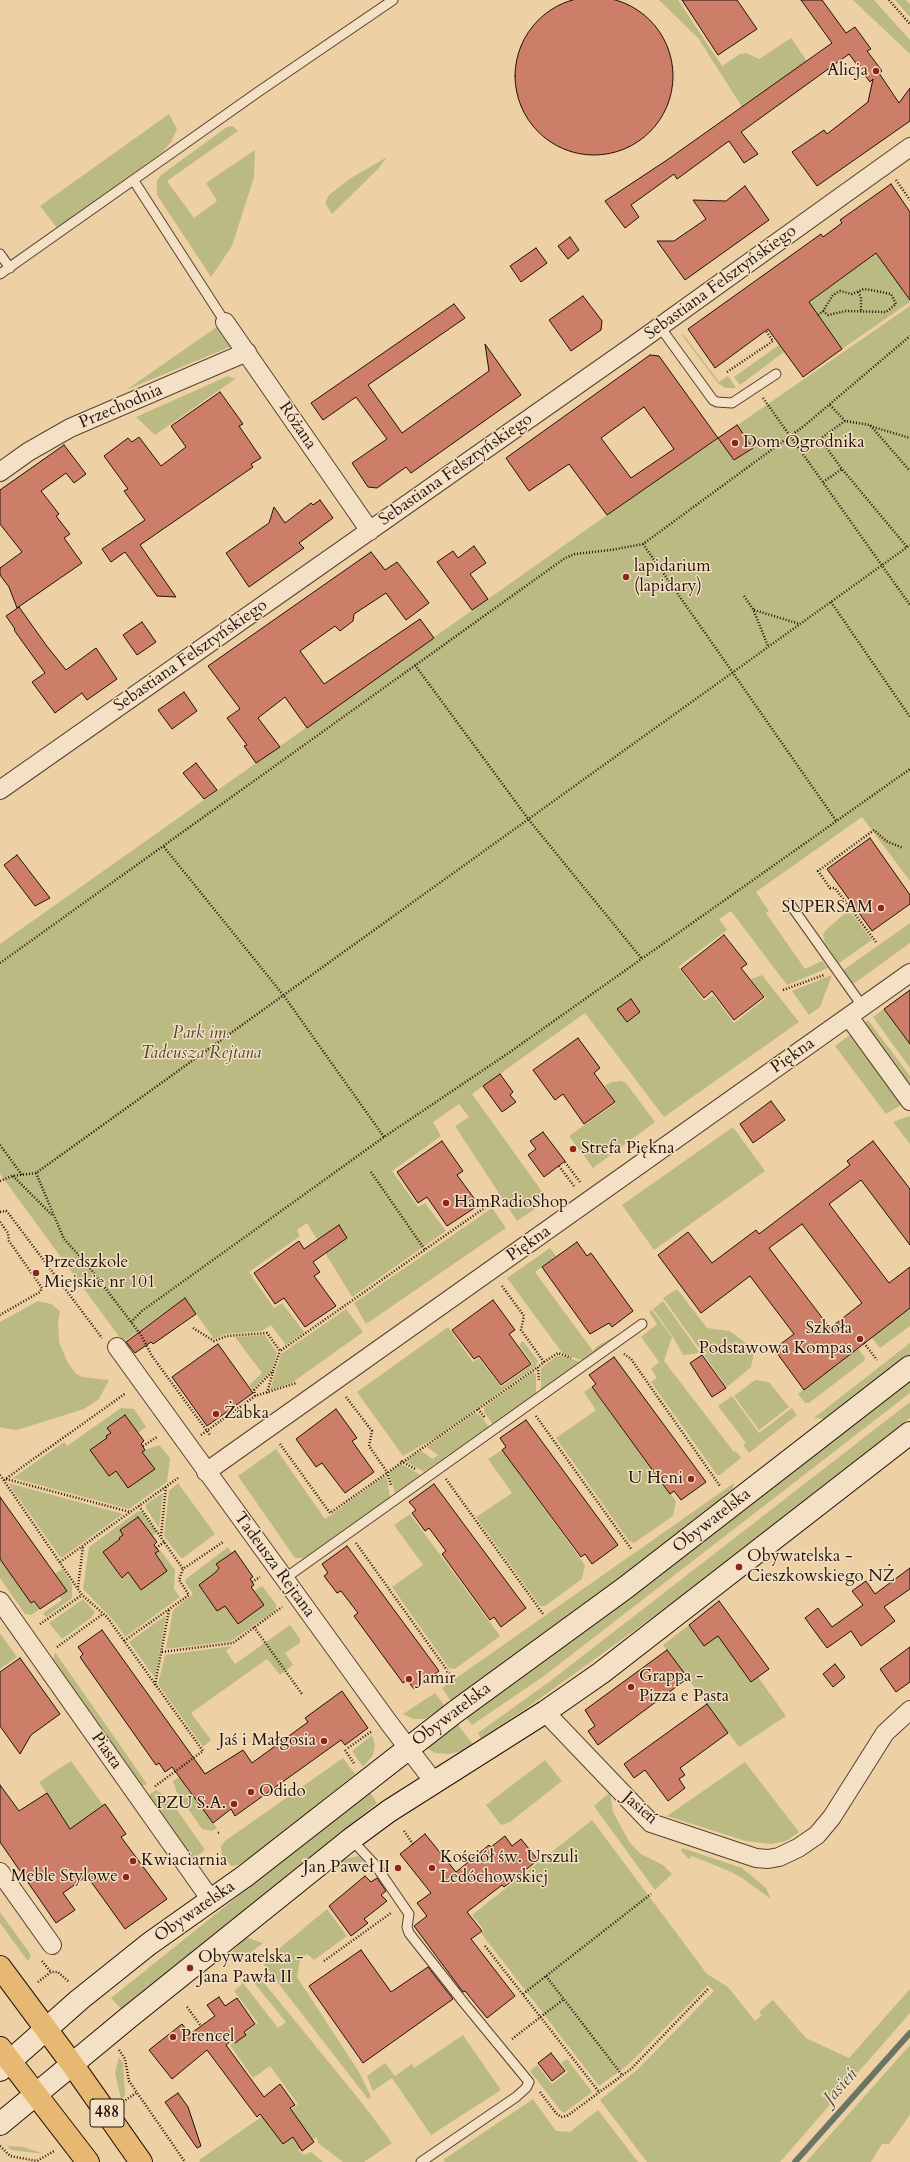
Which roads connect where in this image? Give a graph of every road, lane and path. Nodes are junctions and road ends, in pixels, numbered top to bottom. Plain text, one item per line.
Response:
1 (393, 0) edge
2 (889, 0) edge
3 (910, 24) edge
4 (910, 147) edge
5 (892, 175) dead end
6 (134, 181) junction
7 (910, 200) edge
8 (0, 254) edge
9 (10, 268) junction
10 (0, 274) edge
11 (858, 292) junction
12 (823, 311) junction
13 (861, 311) junction
14 (818, 316) dead end
15 (225, 322) joint
16 (660, 327) junction
17 (766, 331) dead end
18 (910, 336) edge
19 (247, 352) junction
20 (727, 372) dead end
21 (776, 374) dead end
22 (743, 396) junction
23 (830, 405) junction
24 (845, 421) junction
25 (870, 425) junction
26 (790, 437) junction
27 (910, 438) edge
28 (842, 469) junction
29 (910, 471) edge
30 (0, 472) edge
31 (823, 482) junction
32 (370, 531) junction
33 (643, 544) junction
34 (909, 546) edge
35 (882, 565) junction
36 (744, 596) dead end
37 (831, 602) junction
38 (910, 605) edge
39 (753, 609) junction
40 (800, 624) junction
41 (768, 646) junction
42 (415, 665) junction
43 (732, 672) junction
44 (910, 717) edge
45 (910, 769) edge
46 (0, 790) edge
47 (529, 820) junction
48 (837, 822) junction
49 (164, 847) junction
50 (903, 848) dead end
51 (790, 904) dead end
52 (876, 942) dead end
53 (642, 959) junction
54 (0, 963) edge
55 (837, 970) junction
56 (910, 972) edge
57 (783, 990) dead end
58 (284, 996) junction
59 (856, 1012) junction
60 (910, 1101) edge
61 (384, 1137) junction
62 (0, 1145) edge
63 (565, 1162) dead end
64 (559, 1166) dead end
65 (371, 1172) dead end
66 (36, 1173) junction
67 (22, 1175) junction
68 (12, 1176) junction
69 (0, 1181) edge
70 (580, 1182) dead end
71 (574, 1186) dead end
72 (494, 1202) dead end
73 (0, 1212) edge
74 (54, 1216) junction
75 (0, 1222) edge
76 (425, 1250) junction
77 (502, 1286) dead end
78 (0, 1315) edge
79 (131, 1322) junction
80 (642, 1324) dead end
81 (193, 1328) dead end
82 (864, 1343) dead end
83 (112, 1346) joint
84 (280, 1351) junction
85 (621, 1352) dead end
86 (877, 1360) dead end
87 (544, 1362) junction
88 (588, 1363) junction
89 (538, 1367) junction
90 (910, 1367) edge
91 (273, 1371) junction
92 (296, 1383) dead end
93 (267, 1392) junction
94 (126, 1393) dead end
95 (255, 1396) junction
96 (346, 1397) dead end
97 (539, 1398) junction
98 (529, 1405) junction
99 (207, 1430) junction
100 (910, 1433) edge
101 (210, 1435) dead end
102 (157, 1437) dead end
103 (280, 1444) dead end
104 (143, 1446) dead end
105 (439, 1469) junction
106 (206, 1472) junction
107 (387, 1472) junction
108 (0, 1476) edge
109 (178, 1478) dead end
110 (5, 1480) junction
111 (166, 1486) junction
112 (720, 1486) dead end
113 (139, 1506) junction
114 (130, 1512) junction
115 (349, 1533) junction
116 (161, 1537) junction
117 (164, 1542) junction
118 (223, 1542) dead end
119 (84, 1546) junction
120 (156, 1548) dead end
121 (632, 1550) dead end
122 (60, 1562) junction
123 (183, 1569) junction
124 (260, 1577) dead end
125 (284, 1579) junction
126 (252, 1582) dead end
127 (78, 1588) junction
128 (82, 1595) junction
129 (0, 1601) edge
130 (282, 1607) dead end
131 (169, 1610) junction
132 (103, 1614) junction
133 (542, 1614) dead end
134 (40, 1624) dead end
135 (254, 1627) junction
136 (124, 1641) junction
137 (57, 1648) dead end
138 (162, 1652) junction
139 (452, 1677) dead end
140 (155, 1686) junction
141 (302, 1694) dead end
142 (910, 1710) edge
143 (545, 1712) junction
144 (375, 1729) dead end
145 (408, 1748) junction
146 (357, 1767) dead end
147 (434, 1782) junction
148 (139, 1798) junction
149 (404, 1831) dead end
150 (351, 1839) junction
151 (413, 1844) dead end
152 (0, 1872) edge
153 (651, 1894) dead end
154 (211, 1900) junction
155 (402, 1904) junction
156 (52, 1945) dead end
157 (485, 1946) dead end
158 (324, 1961) dead end
159 (0, 1967) edge
160 (47, 1975) dead end
161 (546, 1976) junction
162 (70, 1982) dead end
163 (708, 1989) dead end
164 (523, 1994) junction
165 (564, 1999) junction
166 (188, 2007) dead end
167 (541, 2017) junction
168 (201, 2026) dead end
169 (46, 2029) junction
170 (501, 2047) junction
171 (121, 2052) dead end
172 (3, 2060) edge
173 (72, 2064) junction
174 (622, 2075) junction
175 (529, 2082) junction
176 (599, 2092) junction
177 (136, 2093) junction
178 (36, 2094) junction
179 (123, 2102) dead end
180 (0, 2124) edge
181 (0, 2146) edge
182 (47, 2155) dead end
183 (88, 2162) edge
184 (141, 2162) edge
185 (185, 2162) edge
186 (421, 2162) edge

1 - 6 lane
2 - 3 path
4 - 16 street, Sebastiana Felsztyńskiego
5 - 7 path
6 - 9 lane
6 - 15 lane
8 - 9 lane
9 - 10 lane
11 - 12 path
11 - 13 path
11 - 13 path
12 - 13 path
12 - 14 path
15 - 19 street, Różana
16 - 22 lane
16 - 32 street, Sebastiana Felsztyńskiego
17 - 20 path
18 - 23 path
19 - 30 street, Przechodnia
19 - 32 street, Różana
21 - 22 lane
22 - 26 path
23 - 24 path
23 - 26 path
24 - 25 path
24 - 28 path
25 - 27 path
25 - 29 path
26 - 31 path
26 - 33 path
28 - 31 path
28 - 34 path
31 - 35 path
32 - 46 street, Sebastiana Felsztyńskiego
33 - 42 path
33 - 43 path
34 - 35 path
35 - 37 path
35 - 38 path
36 - 39 path
37 - 40 path
37 - 44 path
39 - 40 path
39 - 41 path
40 - 41 path
41 - 43 path
42 - 47 path
42 - 49 path
43 - 47 path
43 - 48 path
45 - 48 path
47 - 53 path
47 - 58 path
48 - 53 path
49 - 54 path
49 - 58 path
50 - 52 path
51 - 55 lane
53 - 61 path
55 - 57 path
55 - 59 lane
56 - 59 street, Piękna
58 - 61 path
58 - 66 path
59 - 60 street
59 - 106 street, Piękna
61 - 79 path
62 - 67 path
63 - 70 path
64 - 71 path
65 - 76 path
66 - 67 path
66 - 74 path
67 - 68 path
68 - 69 path
68 - 74 path
72 - 76 path
73 - 83 path
74 - 79 path
75 - 78 path
76 - 84 path
77 - 87 path
79 - 99 path
80 - 88 lane
81 - 84 path
82 - 86 path
83 - 106 street, Tadeusza Rejtana
84 - 91 path
85 - 112 path
87 - 88 path
87 - 89 path
88 - 97 lane
89 - 97 path
89 - 107 path
90 - 145 main road, Obywatelska
91 - 93 path
91 - 95 path
92 - 93 path
93 - 95 path
94 - 110 path
95 - 99 path
96 - 107 path
97 - 98 lane
98 - 105 lane
98 - 121 path
99 - 101 path
100 - 143 main road
102 - 104 path
103 - 107 path
105 - 115 lane
105 - 133 path
106 - 125 street, Tadeusza Rejtana
108 - 110 path
109 - 111 path
110 - 114 path
110 - 122 path
111 - 113 path
111 - 116 path
113 - 114 path
113 - 116 path
114 - 119 path
115 - 125 lane
115 - 139 path
116 - 117 path
117 - 120 path
117 - 123 path
118 - 123 path
119 - 122 path
119 - 127 path
122 - 127 path
123 - 131 path
124 - 126 path
125 - 145 street, Tadeusza Rejtana
127 - 128 path
128 - 132 path
128 - 134 path
129 - 148 street, Piasta
130 - 135 path
131 - 136 path
131 - 138 path
132 - 136 path
132 - 137 path
135 - 138 path
135 - 141 path
136 - 140 path
138 - 140 path
140 - 148 path
142 - 143 street, Jasień
143 - 147 main road
144 - 146 path
145 - 147 street, Tadeusza Rejtana
145 - 154 main road, Obywatelska
147 - 150 main road
148 - 154 street, Piasta
149 - 151 path
150 - 155 lane
150 - 173 main road
152 - 156 street
153 - 161 path
154 - 169 main road, Obywatelska
155 - 158 path
155 - 170 lane
157 - 164 path
159 - 169 main road, 488
160 - 162 path
161 - 164 path
161 - 165 path
163 - 174 path
164 - 167 path
165 - 167 path
165 - 174 path
166 - 168 path
167 - 170 path
167 - 176 path
169 - 172 main road, Obywatelska
169 - 173 main road, 488
170 - 175 lane
171 - 177 path
172 - 178 main road, 488
173 - 178 main road
173 - 184 main road, 488
174 - 176 path
175 - 176 path
175 - 186 lane
177 - 179 path
177 - 185 path
178 - 180 main road
178 - 183 main road, 488
181 - 182 path

